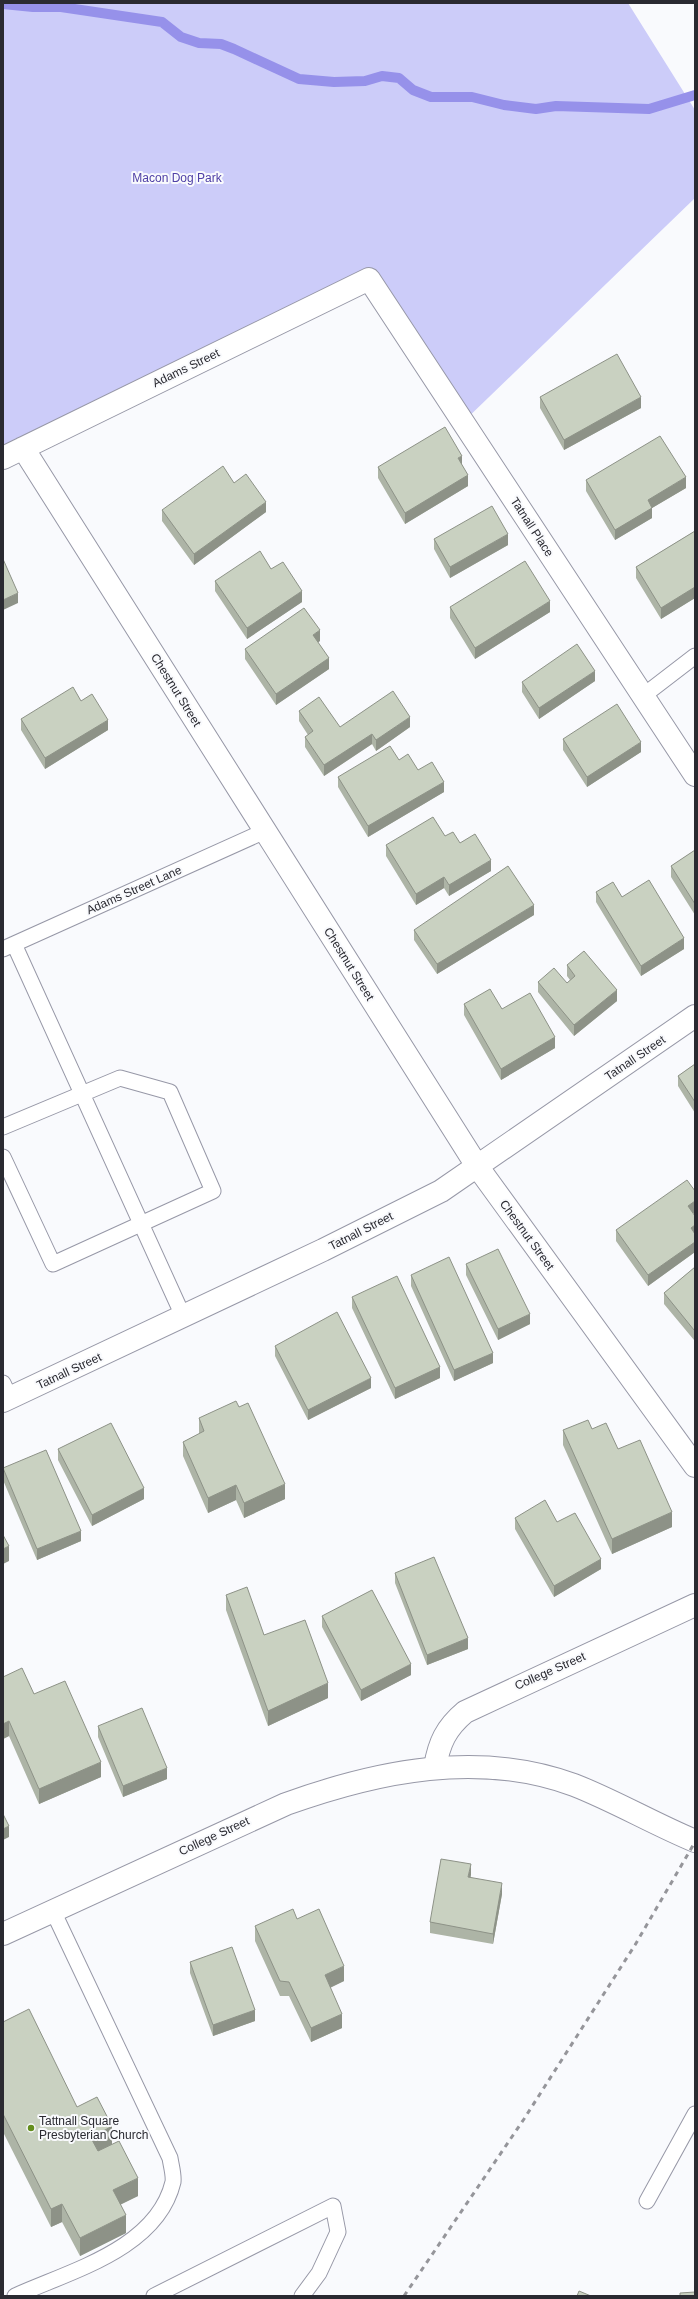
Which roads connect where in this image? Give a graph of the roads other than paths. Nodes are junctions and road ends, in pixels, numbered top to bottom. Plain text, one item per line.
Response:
1 (369, 279) joint
2 (23, 448) junction
3 (3, 458) edge
4 (695, 656) edge
5 (643, 696) junction
6 (695, 775) edge
7 (265, 831) junction
8 (9, 946) edge
9 (695, 1016) edge
10 (82, 1094) junction
11 (3, 1127) edge
12 (3, 1157) edge
13 (477, 1166) junction
14 (142, 1224) junction
15 (183, 1316) junction
16 (5, 1394) edge
17 (695, 1466) edge
18 (695, 1605) edge
19 (435, 1767) junction
20 (695, 1841) edge
21 (53, 1911) junction
22 (3, 1934) edge
23 (695, 2114) edge
24 (647, 2201) dead end
25 (15, 2296) edge
26 (154, 2296) edge
27 (302, 2296) edge

1 - 2 street, Adams Street
1 - 5 street, Tatnall Place
2 - 3 street, Adams Street
2 - 7 street, Chestnut Street
4 - 5 lane
5 - 6 street, Tatnall Place
7 - 8 lane, Adams Street Lane
7 - 13 street, Chestnut Street
8 - 10 lane
9 - 13 street, Tatnall Street
10 - 11 lane
10 - 14 lane
10 - 14 lane
12 - 14 lane
13 - 15 street, Tatnall Street
13 - 17 street, Chestnut Street
14 - 15 lane
15 - 16 street, Tatnall Street
18 - 19 street, College Street
19 - 20 street, College Street
19 - 21 street, College Street
21 - 22 street, College Street
21 - 25 lane
23 - 24 lane
26 - 27 lane

